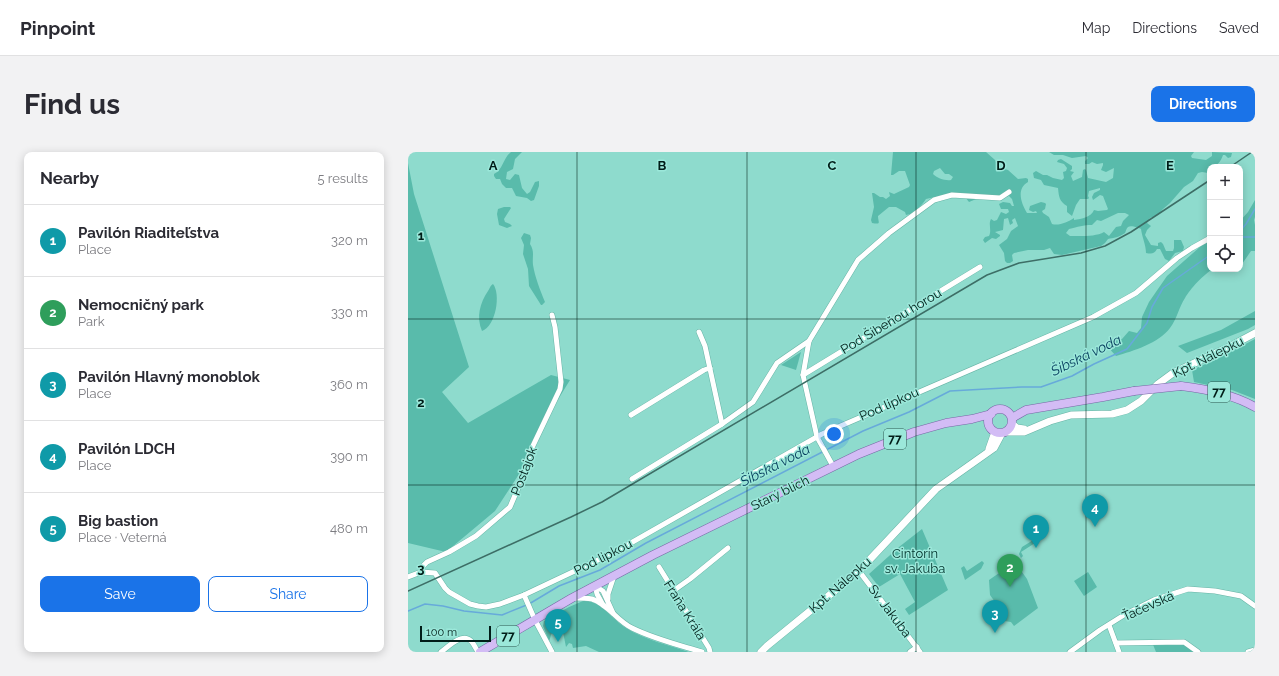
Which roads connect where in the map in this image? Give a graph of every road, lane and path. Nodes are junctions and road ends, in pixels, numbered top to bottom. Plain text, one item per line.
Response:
1 (1009, 192) dead end
2 (1207, 240) edge
3 (980, 268) dead end
4 (552, 315) dead end
5 (699, 332) dead end
6 (1255, 333) edge
7 (809, 341) junction
8 (710, 368) junction
9 (803, 375) junction
10 (1255, 407) edge
11 (991, 414) junction
12 (631, 415) dead end
13 (1010, 417) junction
14 (972, 419) junction
15 (722, 424) junction
16 (989, 425) junction
17 (1030, 429) junction
18 (1001, 432) junction
19 (817, 437) junction
20 (834, 466) junction
21 (632, 479) dead end
22 (728, 548) dead end
23 (659, 568) dead end
24 (859, 571) junction
25 (421, 572) junction
26 (614, 576) junction
27 (408, 577) edge
28 (595, 586) junction
29 (673, 591) junction
30 (525, 597) junction
31 (572, 598) junction
32 (608, 602) junction
33 (1255, 606) edge
34 (605, 607) junction
35 (614, 614) junction
36 (533, 616) junction
37 (1109, 625) junction
38 (1116, 643) junction
39 (919, 650) edge
40 (1255, 650) edge
41 (441, 652) edge
42 (479, 652) edge
43 (552, 652) edge
44 (702, 652) edge
45 (710, 652) edge
46 (761, 652) edge
47 (910, 652) edge
48 (1070, 652) edge
49 (1119, 652) edge
50 (1198, 652) edge
51 (1248, 652) edge

1 - 7 street
2 - 19 street, Pod lipkou
3 - 9 street, Pod Šibeňou horou
4 - 25 street, Postajok
5 - 8 street
6 - 17 street, Kpt. Nálepku
7 - 9 street
7 - 15 street
8 - 12 street
8 - 15 street
9 - 19 street
10 - 13 main road, 77, bridge
11 - 13 main road, 77
11 - 14 main road, Starý blich / 77
11 - 16 main road
13 - 17 street
13 - 18 main road, 77
14 - 16 main road, Starý blich / 77
14 - 20 main road, Starý blich / 77
15 - 21 street
16 - 18 main road, 77
17 - 18 street, Kpt. Nálepku
18 - 24 street, Kpt. Nálepku
19 - 20 street
19 - 30 street, Pod lipkou
20 - 26 main road, Starý blich / 77
22 - 29 street
23 - 29 street, Fraňa Kráľa
24 - 39 street, Sv. Jakuba
24 - 46 street, Kpt. Nálepku
25 - 27 street, Postajok
25 - 30 street, Pod lipkou
26 - 28 main road, Starý blich / 77
26 - 32 street
28 - 31 main road, 77
28 - 32 street
28 - 34 street
29 - 45 street, Fraňa Kráľa
30 - 36 street
31 - 34 street
31 - 36 main road, 77
32 - 35 street
33 - 37 street, Ťačevská
34 - 35 street
35 - 44 street
36 - 42 main road, 77
36 - 43 street
37 - 38 street
37 - 48 street, Ťačevská
38 - 49 street
38 - 50 street, Ťačevská
39 - 47 street
40 - 51 street
41 - 42 street

